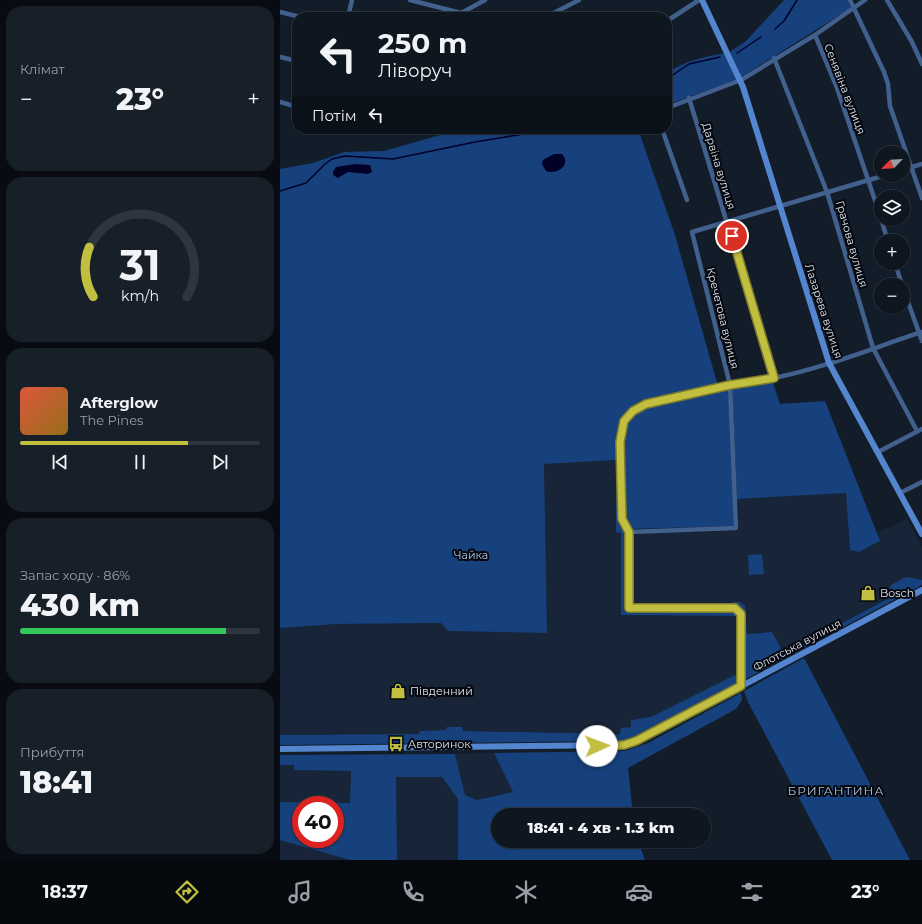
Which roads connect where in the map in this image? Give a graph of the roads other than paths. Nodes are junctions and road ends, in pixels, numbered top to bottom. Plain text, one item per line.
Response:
1 (352, 0) edge
2 (410, 0) edge
3 (485, 0) edge
4 (579, 0) edge
5 (700, 0) edge
6 (850, 0) edge
7 (865, 0) edge
8 (887, 0) edge
9 (854, 9) junction
10 (280, 12) edge
11 (349, 12) edge
12 (457, 12) edge
13 (463, 12) edge
14 (556, 12) edge
15 (292, 15) edge
16 (672, 18) edge
17 (815, 34) junction
18 (280, 57) edge
19 (774, 58) junction
20 (292, 60) edge
21 (922, 64) edge
22 (741, 80) junction
23 (689, 98) junction
24 (280, 102) edge
25 (292, 106) edge
26 (672, 106) edge
27 (664, 134) edge
28 (922, 164) edge
29 (913, 167) junction
30 (910, 168) edge
31 (874, 179) edge
32 (869, 180) junction
33 (827, 192) junction
34 (874, 196) edge
35 (922, 198) edge
36 (686, 200) dead end
37 (780, 206) junction
38 (727, 222) junction
39 (910, 305) edge
40 (920, 333) edge
41 (922, 341) edge
42 (873, 348) junction
43 (829, 363) junction
44 (774, 378) junction
45 (730, 385) junction
46 (922, 429) edge
47 (917, 431) junction
48 (878, 452) junction
49 (922, 482) edge
50 (900, 493) junction
51 (629, 532) junction
52 (922, 533) edge
53 (922, 590) edge
54 (741, 686) junction
55 (280, 749) edge

1 - 11 street
2 - 12 street
3 - 13 street
4 - 14 street
5 - 16 street
5 - 22 street, Лазарева вулиця
6 - 9 street
7 - 9 street
8 - 21 street
9 - 17 street
9 - 29 street
10 - 15 street
17 - 19 street
17 - 32 street, Сенявіна вулиця
18 - 20 street
19 - 22 street
19 - 33 street, Грачова вулиця
22 - 23 street
22 - 37 street, Лазарева вулиця
23 - 26 street
23 - 38 street, Дарвіна вулиця
24 - 25 street
27 - 36 street
28 - 29 street
29 - 30 street
29 - 35 street
31 - 32 street
32 - 33 street
32 - 34 street, Сенявіна вулиця
33 - 37 street
33 - 42 street, Грачова вулиця
37 - 38 street
37 - 43 street, Лазарева вулиця
38 - 44 street, Дарвіна вулиця
38 - 45 street, Кречетова вулиця
39 - 40 street
40 - 41 street
40 - 42 street
42 - 43 street
42 - 47 street, Грачова вулиця
43 - 44 street
43 - 48 street, Лазарева вулиця
44 - 45 street
45 - 51 street
45 - 51 street, Кречетова вулиця
46 - 47 street
47 - 48 street
48 - 50 street, Лазарева вулиця
49 - 50 street
50 - 52 street, Лазарева вулиця
51 - 54 street
53 - 54 street, Флотська вулиця
54 - 55 street, Флотська вулиця

